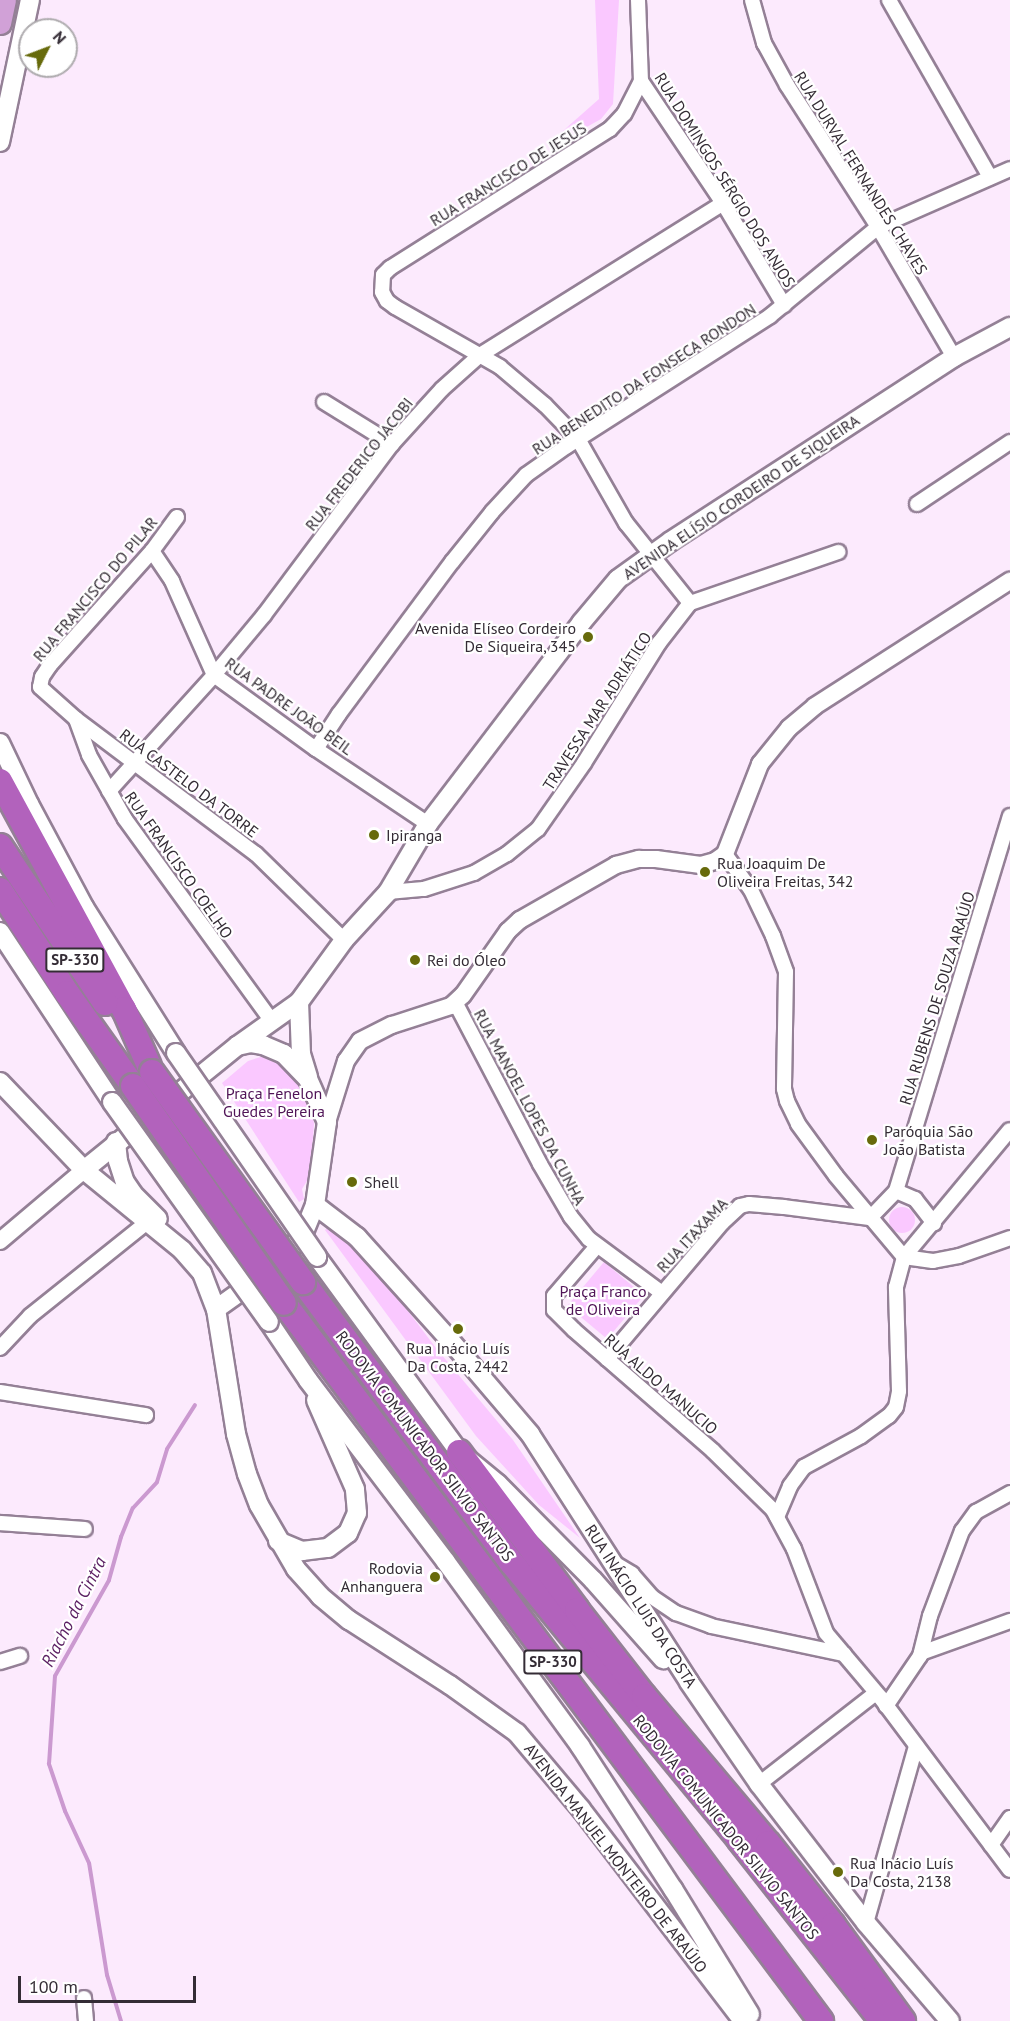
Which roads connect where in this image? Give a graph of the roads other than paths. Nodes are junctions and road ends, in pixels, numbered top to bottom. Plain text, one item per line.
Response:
1 (5, 0) edge
2 (30, 0) edge
3 (638, 0) edge
4 (753, 0) edge
5 (889, 0) edge
6 (0, 23) edge
7 (641, 81) junction
8 (0, 142) edge
9 (1010, 169) edge
10 (990, 177) junction
11 (723, 202) junction
12 (879, 227) junction
13 (784, 305) junction
14 (1010, 327) edge
15 (480, 355) junction
16 (954, 357) junction
17 (324, 402) dead end
18 (578, 439) junction
19 (1010, 442) edge
20 (392, 444) junction
21 (917, 504) dead end
22 (177, 517) dead end
23 (152, 551) junction
24 (838, 552) dead end
25 (651, 556) junction
26 (1010, 582) edge
27 (690, 603) junction
28 (214, 675) junction
29 (39, 684) joint
30 (76, 719) junction
31 (0, 743) edge
32 (316, 749) junction
33 (135, 762) junction
34 (0, 781) edge
35 (109, 791) junction
36 (1010, 816) edge
37 (428, 824) junction
38 (0, 846) edge
39 (725, 855) junction
40 (0, 890) edge
41 (388, 892) junction
42 (0, 932) edge
43 (349, 935) junction
44 (299, 1002) junction
45 (455, 1002) junction
46 (271, 1020) junction
47 (237, 1046) junction
48 (145, 1075) junction
49 (308, 1079) junction
50 (0, 1082) edge
51 (327, 1122) junction
52 (1010, 1130) edge
53 (53, 1138) junction
54 (116, 1142) junction
55 (84, 1170) junction
56 (896, 1191) junction
57 (315, 1205) junction
58 (870, 1218) junction
59 (146, 1223) junction
60 (933, 1223) junction
61 (1010, 1238) edge
62 (0, 1241) edge
63 (597, 1246) junction
64 (182, 1250) junction
65 (904, 1257) junction
66 (662, 1293) junction
67 (216, 1309) junction
68 (0, 1348) edge
69 (607, 1359) junction
70 (308, 1380) junction
71 (0, 1392) edge
72 (146, 1415) dead end
73 (459, 1452) junction
74 (1010, 1493) edge
75 (777, 1517) junction
76 (0, 1523) edge
77 (85, 1528) dead end
78 (278, 1541) junction
79 (614, 1563) junction
80 (676, 1613) junction
81 (1010, 1621) edge
82 (650, 1623) junction
83 (921, 1653) junction
84 (843, 1654) junction
85 (20, 1656) dead end
86 (0, 1662) edge
87 (689, 1682) junction
88 (876, 1693) junction
89 (886, 1706) junction
90 (916, 1746) junction
91 (759, 1784) junction
92 (1010, 1818) edge
93 (991, 1845) junction
94 (1010, 1869) edge
95 (877, 1884) junction
96 (849, 1901) junction
97 (866, 1923) junction
98 (84, 1998) dead end
99 (86, 2021) edge
100 (743, 2021) edge
101 (754, 2021) edge
102 (821, 2021) edge
103 (882, 2021) edge
104 (903, 2021) edge
105 (950, 2021) edge

1 - 6 main road
2 - 8 main road
3 - 7 street, RUA DOMINGOS SÉRGIO DOS ANJOS
4 - 12 street, RUA DURVAL FERNANDES CHAVES
5 - 10 street
7 - 11 street, RUA DOMINGOS SÉRGIO DOS ANJOS
7 - 15 street, RUA FRANCISCO DE JESUS
9 - 10 street, RUA BENEDITO DA FONSECA RONDON
10 - 12 street, RUA BENEDITO DA FONSECA RONDON
11 - 13 street, RUA DOMINGOS SÉRGIO DOS ANJOS
11 - 15 street, RUA FREDERICO JACOBI
12 - 13 street, RUA BENEDITO DA FONSECA RONDON
12 - 16 street, RUA DURVAL FERNANDES CHAVES
13 - 18 street, RUA BENEDITO DA FONSECA RONDON
14 - 16 main road, AVENIDA ELÍSIO CORDEIRO DE SIQUEIRA
15 - 18 street
15 - 20 street, RUA FREDERICO JACOBI
16 - 25 main road, AVENIDA ELÍSIO CORDEIRO DE SIQUEIRA
17 - 20 street
18 - 25 street
18 - 32 street, RUA BENEDITO DA FONSECA RONDON
19 - 21 street
20 - 28 street, RUA FREDERICO JACOBI
22 - 23 street, RUA FRANCISCO DO PILAR
23 - 28 street, RUA PADRE JOÃO BEIL
23 - 29 street, RUA FRANCISCO DO PILAR
24 - 27 street
25 - 27 street
25 - 37 main road, AVENIDA ELÍSIO CORDEIRO DE SIQUEIRA
26 - 39 street
27 - 41 street, TRAVESSA MAR ADRIÁTICO
28 - 32 street, RUA PADRE JOÃO BEIL
28 - 33 street, RUA FREDERICO JACOBI
29 - 30 street, RUA CASTELO DA TORRE
30 - 33 street, RUA CASTELO DA TORRE
30 - 35 street, RUA FRANCISCO COELHO
31 - 73 main road, bridge
32 - 37 street, RUA PADRE JOÃO BEIL
33 - 35 street, RUA FREDERICO JACOBI
33 - 43 street, RUA CASTELO DA TORRE
34 - 48 highway
35 - 46 street, RUA FRANCISCO COELHO
36 - 56 street, RUA RUBENS DE SOUZA ARAÚJO
37 - 41 main road, AVENIDA ELÍSIO CORDEIRO DE SIQUEIRA
38 - 48 highway, RODOVIA COMUNICADOR SILVIO SANTOS / SP-330
39 - 45 street
39 - 58 street
40 - 48 highway, RODOVIA COMUNICADOR SILVIO SANTOS / SP-330
41 - 43 main road, AVENIDA ELÍSIO CORDEIRO DE SIQUEIRA
42 - 70 main road, bridge
43 - 44 main road, AVENIDA ELÍSIO CORDEIRO DE SIQUEIRA
44 - 46 main road, AVENIDA ELÍSIO CORDEIRO DE SIQUEIRA
44 - 49 main road
45 - 51 street
45 - 63 street, RUA MANOEL LOPES DA CUNHA
46 - 47 main road, AVENIDA ELÍSIO CORDEIRO DE SIQUEIRA
47 - 49 main road
47 - 54 main road, AVENIDA ELÍSIO CORDEIRO DE SIQUEIRA
48 - 102 highway, RODOVIA COMUNICADOR SILVIO SANTOS / SP-330, bridge
48 - 103 highway, RODOVIA COMUNICADOR SILVIO SANTOS / SP-330, bridge
49 - 51 main road
50 - 53 main road
51 - 57 main road
52 - 60 street
53 - 54 main road
53 - 55 main road
54 - 55 main road, AVENIDA ELÍSIO CORDEIRO DE SIQUEIRA
54 - 64 main road
55 - 59 main road
55 - 62 street
56 - 58 street
56 - 60 street
57 - 67 main road
57 - 79 main road, RUA INÁCIO LUIS DA COSTA
58 - 65 street
58 - 66 street, RUA ITAXAMA
59 - 64 main road
59 - 68 street
60 - 65 street
61 - 65 street
63 - 66 street, RUA MANOEL LOPES DA CUNHA
63 - 69 street, RUA ALDO MANUCIO
64 - 67 main road, AVENIDA MANUEL MONTEIRO DE ARAÚJO
65 - 75 street
66 - 69 street, RUA ITAXAMA
67 - 78 main road, AVENIDA MANUEL MONTEIRO DE ARAÚJO
69 - 75 street, RUA ALDO MANUCIO
70 - 78 main road
70 - 101 main road
71 - 72 street
73 - 87 main road
73 - 104 highway
74 - 83 street
75 - 84 street
76 - 77 street
78 - 100 main road, AVENIDA MANUEL MONTEIRO DE ARAÚJO
79 - 80 street
79 - 82 main road, RUA INÁCIO LUIS DA COSTA
80 - 82 street
80 - 84 street
81 - 83 street
82 - 87 main road, RUA INÁCIO LUIS DA COSTA
83 - 89 street
84 - 88 street
85 - 86 street
87 - 91 main road, RUA INÁCIO LUIS DA COSTA
88 - 89 street
88 - 91 street
89 - 90 street
90 - 93 street
90 - 95 street
91 - 96 main road, RUA INÁCIO LUIS DA COSTA
92 - 93 street
93 - 94 street
95 - 96 street
95 - 97 street
96 - 97 main road, RUA INÁCIO LUIS DA COSTA
97 - 105 main road, RUA INÁCIO LUIS DA COSTA
98 - 99 street

